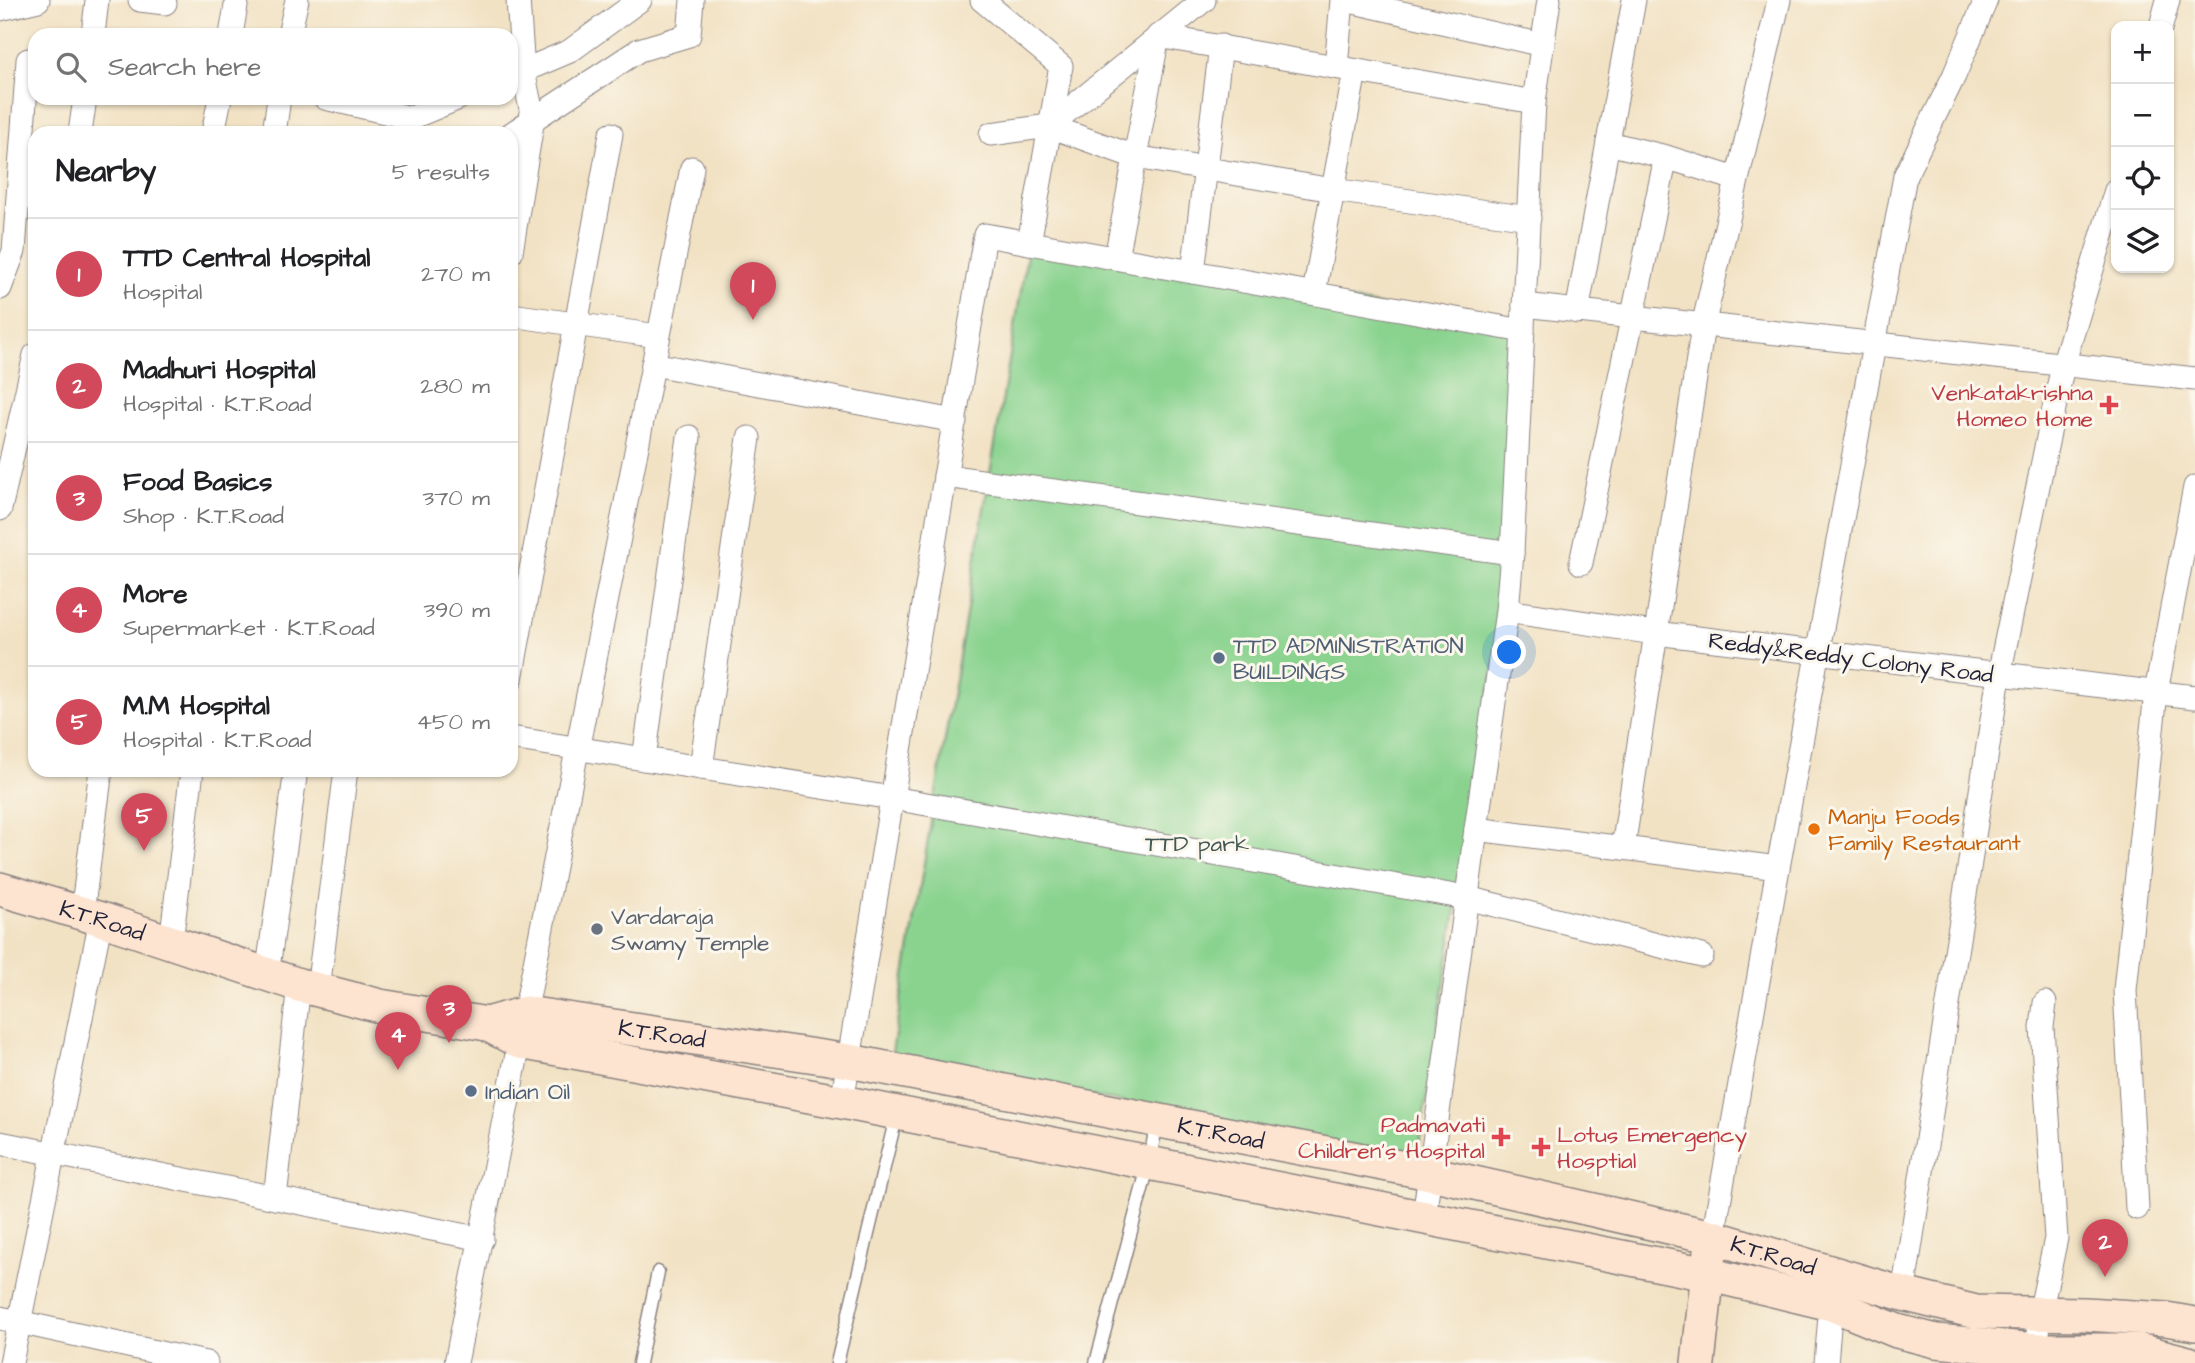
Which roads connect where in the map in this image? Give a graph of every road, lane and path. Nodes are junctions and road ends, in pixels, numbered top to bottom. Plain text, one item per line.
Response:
1 (38, 0) edge
2 (97, 0) edge
3 (140, 0) edge
4 (237, 0) edge
5 (297, 0) edge
6 (518, 0) edge
7 (640, 0) edge
8 (692, 0) edge
9 (982, 0) edge
10 (1203, 0) edge
11 (1344, 0) edge
12 (1549, 0) edge
13 (1634, 0) edge
14 (1779, 0) edge
15 (1986, 0) edge
16 (2168, 0) edge
17 (165, 3) dead end
18 (0, 9) edge
19 (2162, 21) edge
20 (94, 28) edge
21 (232, 28) edge
22 (291, 28) edge
23 (518, 28) edge
24 (1158, 36) junction
25 (1543, 45) junction
26 (1221, 46) junction
27 (28, 60) dead end
28 (1346, 69) junction
29 (518, 74) edge
30 (518, 77) edge
31 (1534, 102) junction
32 (84, 105) edge
33 (219, 105) edge
34 (278, 105) edge
35 (356, 105) edge
36 (442, 105) edge
37 (533, 118) junction
38 (81, 126) edge
39 (214, 126) edge
40 (275, 126) edge
41 (1049, 127) junction
42 (518, 129) edge
43 (611, 134) dead end
44 (991, 134) dead end
45 (1608, 143) junction
46 (1135, 157) junction
47 (1666, 157) junction
48 (692, 168) dead end
49 (1206, 168) junction
50 (1736, 179) junction
51 (1333, 190) junction
52 (2111, 207) edge
53 (518, 209) edge
54 (1528, 218) junction
55 (1028, 243) junction
56 (1116, 258) junction
57 (1193, 272) junction
58 (0, 288) edge
59 (1314, 293) junction
60 (1524, 305) junction
61 (1577, 312) junction
62 (518, 316) edge
63 (1631, 318) junction
64 (577, 324) junction
65 (1703, 326) junction
66 (1523, 331) junction
67 (659, 336) junction
68 (1874, 344) junction
69 (653, 364) junction
70 (2063, 365) junction
71 (2195, 379) edge
72 (28, 386) edge
73 (955, 421) junction
74 (689, 437) dead end
75 (749, 438) dead end
76 (946, 476) junction
77 (2195, 487) edge
78 (0, 509) edge
79 (1513, 553) junction
80 (1581, 564) dead end
81 (1507, 611) junction
82 (1655, 633) junction
83 (518, 641) edge
84 (1817, 653) junction
85 (1999, 675) junction
86 (2156, 692) junction
87 (2195, 697) edge
88 (518, 739) edge
89 (578, 749) junction
90 (644, 759) junction
91 (701, 768) junction
92 (101, 777) edge
93 (191, 777) edge
94 (295, 777) edge
95 (345, 777) edge
96 (892, 798) junction
97 (1476, 829) junction
98 (1623, 848) junction
99 (1778, 869) junction
100 (0, 889) edge
101 (1467, 898) junction
102 (91, 916) junction
103 (171, 942) junction
104 (1702, 956) dead end
105 (267, 975) junction
106 (308, 987) junction
107 (2045, 1003) dead end
108 (523, 1027) junction
109 (849, 1061) junction
110 (842, 1102) junction
111 (897, 1113) junction
112 (1158, 1121) junction
113 (0, 1143) edge
114 (54, 1154) junction
115 (1149, 1163) junction
116 (1430, 1173) junction
117 (275, 1198) junction
118 (2137, 1208) dead end
119 (1424, 1217) junction
120 (1713, 1237) junction
121 (482, 1239) junction
122 (658, 1272) dead end
123 (1707, 1274) junction
124 (1903, 1293) junction
125 (1831, 1304) junction
126 (2040, 1314) junction
127 (10, 1320) edge
128 (2195, 1324) edge
129 (1935, 1352) edge
130 (2036, 1357) edge
131 (1701, 1362) edge
132 (11, 1363) edge
133 (206, 1363) edge
134 (456, 1363) edge
135 (639, 1363) edge
136 (837, 1363) edge
137 (1097, 1363) edge
138 (1826, 1363) edge
139 (2188, 1363) edge

1 - 18 street
2 - 20 street
3 - 17 street
4 - 21 street
5 - 22 street
6 - 23 street
7 - 29 street
8 - 37 street
9 - 41 street
10 - 24 street
11 - 25 street
11 - 28 street
12 - 25 street
13 - 45 street
14 - 50 street
15 - 68 street
16 - 19 street
24 - 26 street
24 - 41 street
24 - 46 street
25 - 31 street
26 - 28 street
26 - 49 street
27 - 58 street
28 - 31 street
28 - 51 street
30 - 37 street
31 - 54 street
32 - 38 street
33 - 39 street
34 - 40 street
35 - 36 street
37 - 42 street
37 - 53 street
41 - 44 street
41 - 46 street
41 - 55 street
43 - 64 street
45 - 47 street
45 - 61 street
46 - 49 street
46 - 56 street
47 - 50 street
47 - 63 street
48 - 67 street
49 - 51 street
49 - 57 street
50 - 65 street
51 - 54 street
51 - 59 street
52 - 70 street
54 - 60 street
55 - 56 street
55 - 73 street
56 - 57 street
57 - 59 street
59 - 66 street
60 - 61 street
60 - 66 street
61 - 63 street
62 - 64 street
63 - 65 street
63 - 80 street
64 - 67 street
64 - 83 street
65 - 68 street
65 - 82 street
66 - 79 street
67 - 69 street
68 - 70 street
68 - 84 street
69 - 73 street
69 - 89 street
70 - 71 street
70 - 85 street
72 - 78 street
73 - 76 street
74 - 90 street
75 - 91 street
76 - 79 street
76 - 96 street
77 - 86 street
79 - 81 street
81 - 82 street, Reddy&Reddy Colony Road
81 - 97 street
82 - 84 street, Reddy&Reddy Colony Road
82 - 98 street
84 - 85 street, Reddy&Reddy Colony Road
84 - 99 street
85 - 86 street, Reddy&Reddy Colony Road
85 - 124 street
86 - 87 street, Reddy&Reddy Colony Road
86 - 118 street
88 - 89 street
89 - 90 street
89 - 108 street
90 - 91 street
91 - 96 street
92 - 102 street
93 - 103 street
94 - 105 street
95 - 106 street
96 - 101 street
96 - 109 street
97 - 98 street
97 - 101 street
98 - 99 street
99 - 120 street
100 - 102 main road, K.T.Road
101 - 104 street
101 - 116 street
102 - 103 main road, K.T.Road
102 - 114 street
103 - 105 main road, K.T.Road
105 - 106 main road, K.T.Road
106 - 108 main road, K.T.Road
106 - 117 street
107 - 126 street
108 - 109 main road, K.T.Road
108 - 110 main road, K.T.Road
108 - 121 street
109 - 110 street
109 - 112 main road, K.T.Road
110 - 111 main road, K.T.Road
111 - 115 main road, K.T.Road
111 - 136 lane
112 - 115 lane
112 - 116 main road, K.T.Road
113 - 114 street
114 - 117 street
114 - 127 street
115 - 119 main road, K.T.Road
115 - 137 lane
116 - 119 street
116 - 120 main road, K.T.Road
117 - 121 street
119 - 123 main road, K.T.Road
120 - 123 main road
120 - 124 main road, K.T.Road
121 - 134 street
122 - 135 lane
123 - 125 main road, K.T.Road
123 - 131 main road
124 - 126 main road, K.T.Road
125 - 129 main road, K.T.Road
125 - 138 street
126 - 128 main road, K.T.Road
126 - 130 street
127 - 132 street
127 - 133 street
129 - 130 main road, K.T.Road
130 - 139 main road, K.T.Road

